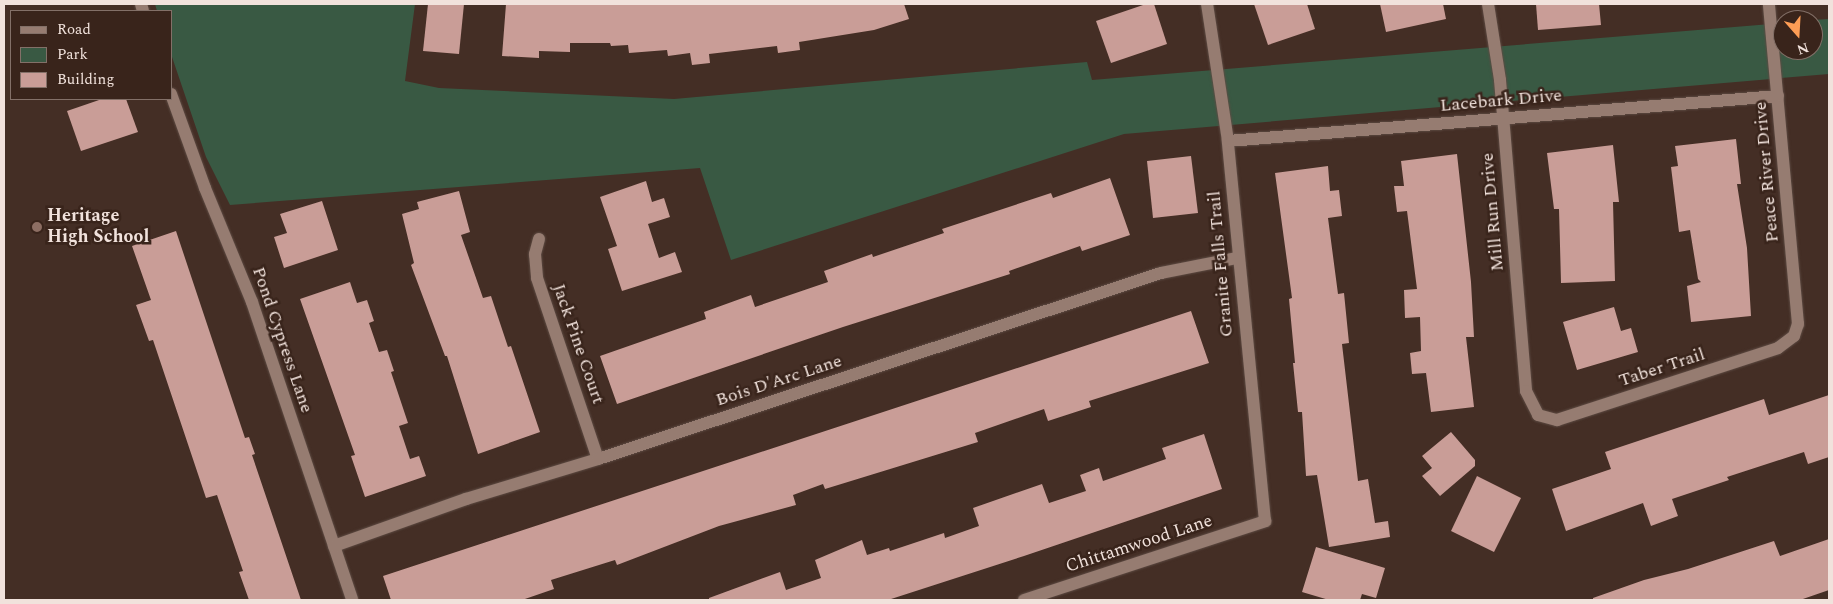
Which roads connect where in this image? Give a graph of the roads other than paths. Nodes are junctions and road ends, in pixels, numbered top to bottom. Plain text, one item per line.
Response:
1 (1207, 4) edge
2 (1488, 4) edge
3 (1769, 4) edge
4 (1778, 96) junction
5 (172, 97) edge
6 (1502, 118) junction
7 (1228, 141) junction
8 (539, 239) dead end
9 (1237, 258) junction
10 (1794, 336) joint
11 (1538, 415) joint
12 (598, 459) junction
13 (1265, 521) joint
14 (334, 546) junction
15 (352, 600) edge
16 (1024, 600) edge

1 - 7 street, Granite Falls Trail
2 - 6 street, Mill Run Drive
3 - 4 street, Peace River Drive
4 - 6 street, Lacebark Drive
4 - 10 street, Peace River Drive
5 - 14 street, Pond Cypress Lane
6 - 7 street, Lacebark Drive
6 - 11 street, Mill Run Drive
7 - 9 street, Granite Falls Trail
8 - 12 street, Jack Pine Court
9 - 12 street, Bois D'Arc Lane
9 - 13 street, Granite Falls Trail
10 - 11 street, Taber Trail
12 - 14 street, Bois D'Arc Lane
13 - 16 street, Chittamwood Lane
14 - 15 street, Pond Cypress Lane

